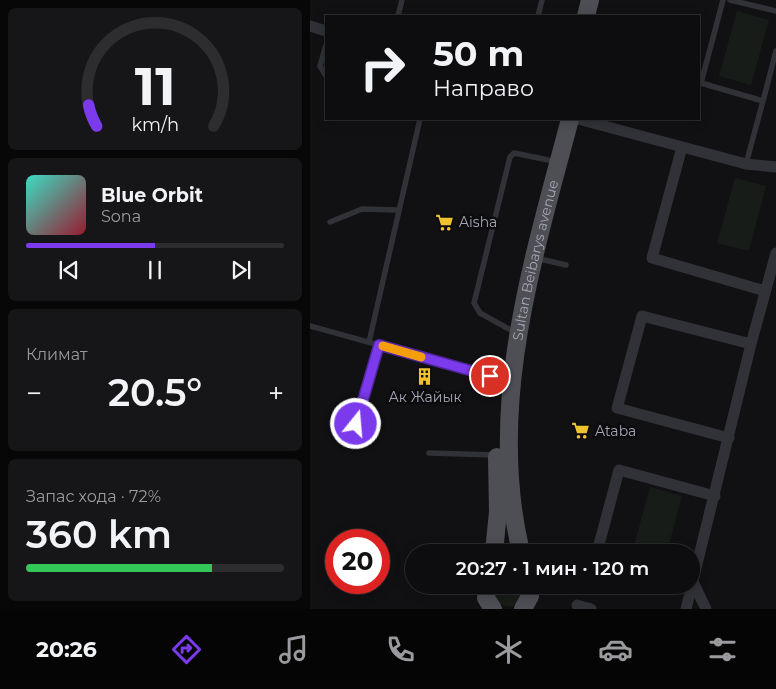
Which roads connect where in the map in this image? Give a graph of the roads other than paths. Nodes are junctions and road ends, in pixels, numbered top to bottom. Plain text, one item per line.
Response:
1 (402, 0) edge
2 (542, 0) edge
3 (590, 0) edge
4 (602, 0) edge
5 (723, 0) edge
6 (730, 0) edge
7 (776, 11) edge
8 (398, 15) edge
9 (538, 15) edge
10 (586, 15) edge
11 (598, 15) edge
12 (310, 26) edge
13 (325, 31) edge
14 (325, 48) edge
15 (776, 51) edge
16 (325, 74) edge
17 (763, 101) junction
18 (420, 120) edge
19 (559, 120) edge
20 (570, 120) edge
21 (582, 120) edge
22 (682, 147) junction
23 (548, 160) junction
24 (746, 164) junction
25 (776, 167) edge
26 (399, 210) junction
27 (330, 222) dead end
28 (776, 253) edge
29 (534, 258) junction
30 (566, 265) dead end
31 (766, 291) junction
32 (310, 326) edge
33 (510, 329) junction
34 (369, 342) junction
35 (751, 344) junction
36 (379, 345) junction
37 (501, 379) junction
38 (356, 424) dead end
39 (729, 438) junction
40 (429, 454) dead end
41 (497, 455) junction
42 (715, 496) junction
43 (495, 544) edge
44 (519, 544) edge
45 (599, 544) edge
46 (700, 553) edge
47 (486, 594) edge
48 (529, 594) edge
49 (534, 594) edge
50 (690, 594) edge
51 (698, 594) edge
52 (577, 605) dead end
53 (493, 609) edge
54 (523, 609) edge
55 (542, 609) edge
56 (591, 609) edge
57 (686, 609) edge
58 (706, 609) edge

1 - 8 lane
2 - 9 lane
3 - 10 main road
4 - 11 main road
5 - 17 lane
6 - 7 lane
12 - 13 street
14 - 16 lane
15 - 17 lane
17 - 24 lane
18 - 26 lane
19 - 23 main road, Sultan Beibarys avenue
20 - 29 main road, Sultan Beibarys avenue
21 - 22 street
22 - 24 street
22 - 31 street
23 - 33 main road, Sultan Beibarys avenue
23 - 33 lane
24 - 25 street
26 - 27 lane
26 - 34 lane
28 - 31 street
29 - 30 lane
29 - 44 main road, Sultan Beibarys avenue
31 - 35 street
32 - 34 lane
33 - 37 main road, Sultan Beibarys avenue
34 - 36 lane
35 - 39 street
35 - 39 street
36 - 37 lane
36 - 38 lane
37 - 41 main road, Sultan Beibarys avenue
39 - 42 street
40 - 41 lane
41 - 43 main road, Sultan Beibarys avenue
42 - 45 street
42 - 46 street
47 - 53 main road
48 - 54 main road
49 - 55 main road
50 - 57 street
51 - 58 street
52 - 56 street

